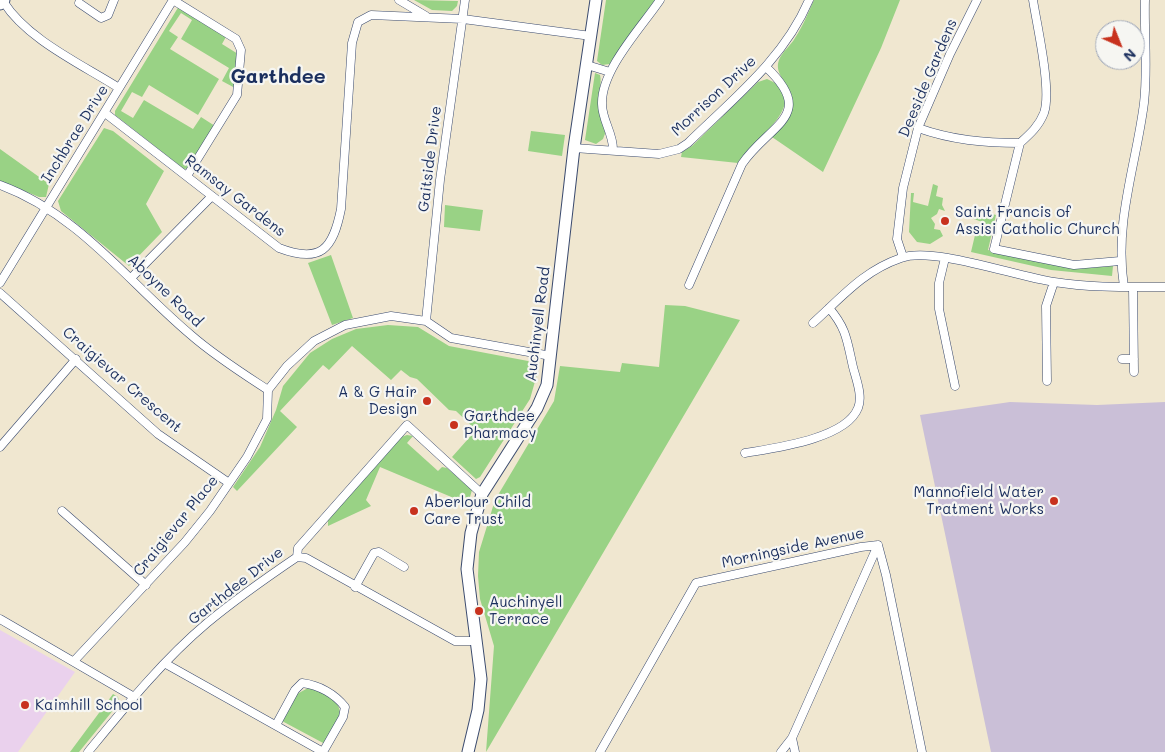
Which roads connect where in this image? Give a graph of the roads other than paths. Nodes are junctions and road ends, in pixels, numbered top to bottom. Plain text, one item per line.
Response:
1 (114, 0) edge
2 (173, 0) edge
3 (399, 0) edge
4 (465, 0) edge
5 (596, 0) edge
6 (660, 0) edge
7 (810, 0) edge
8 (977, 0) edge
9 (1033, 0) edge
10 (1145, 0) edge
11 (2, 2) edge
12 (79, 3) dead end
13 (427, 17) junction
14 (463, 19) junction
15 (591, 36) junction
16 (587, 65) junction
17 (766, 67) junction
18 (610, 72) junction
19 (119, 88) junction
20 (105, 113) junction
21 (918, 128) junction
22 (1020, 143) junction
23 (574, 148) junction
24 (613, 149) junction
25 (187, 176) junction
26 (0, 185) edge
27 (212, 196) junction
28 (45, 207) junction
29 (903, 257) junction
30 (945, 258) junction
31 (1120, 261) junction
32 (132, 277) junction
33 (1054, 282) junction
34 (0, 283) edge
35 (689, 285) dead end
36 (1124, 287) junction
37 (1133, 287) junction
38 (1165, 287) edge
39 (0, 293) edge
40 (829, 308) junction
41 (426, 321) junction
42 (812, 323) dead end
43 (551, 356) junction
44 (76, 359) junction
45 (1122, 359) dead end
46 (1134, 359) junction
47 (1134, 372) dead end
48 (1047, 381) dead end
49 (954, 386) dead end
50 (268, 390) junction
51 (0, 447) edge
52 (745, 453) dead end
53 (229, 483) junction
54 (482, 494) junction
55 (62, 511) dead end
56 (878, 545) junction
57 (297, 557) junction
58 (404, 567) dead end
59 (146, 585) junction
60 (355, 586) junction
61 (0, 619) edge
62 (476, 642) junction
63 (74, 662) junction
64 (166, 664) junction
65 (134, 697) junction
66 (276, 725) junction
67 (792, 738) junction
68 (88, 752) edge
69 (323, 752) edge
70 (468, 752) edge
71 (600, 752) edge
72 (781, 752) edge
73 (795, 752) edge
74 (922, 752) edge

1 - 12 street
2 - 19 street, Inchbrae Drive
2 - 25 street
3 - 13 street
4 - 14 street, Gaitside Drive
5 - 15 street, Auchinyell Road
6 - 18 street
7 - 17 street, Morrison Drive
8 - 21 street, Deeside Gardens
9 - 22 street
10 - 31 street
11 - 19 street
13 - 14 street, Ramsay Gardens
13 - 27 street, Ramsay Gardens
14 - 15 street, Ramsay Gardens
14 - 41 street, Gaitside Drive
15 - 16 street, Auchinyell Road
16 - 18 street
16 - 23 street, Auchinyell Road
17 - 24 street, Morrison Drive
17 - 35 street
18 - 24 street
19 - 20 street, Inchbrae Drive
20 - 25 street, Ramsay Gardens
20 - 28 street, Inchbrae Drive
21 - 22 street
21 - 29 street, Deeside Gardens
22 - 31 street
23 - 24 street, Morrison Drive
23 - 43 street, Auchinyell Road
25 - 27 street, Ramsay Gardens
26 - 28 street, Aboyne Road
27 - 32 street
28 - 32 street, Aboyne Road
28 - 34 street, Inchbrae Drive
29 - 30 street
29 - 40 street
30 - 33 street
30 - 49 street
31 - 36 street
32 - 50 street, Aboyne Road
33 - 36 street
33 - 48 street
36 - 37 street
37 - 38 street
37 - 46 street
39 - 44 street, Craigievar Crescent
40 - 42 street
40 - 52 street
41 - 43 street
41 - 50 street
43 - 54 street, Auchinyell Road
44 - 51 street
44 - 53 street, Craigievar Crescent
45 - 46 street
46 - 47 street
50 - 53 street, Craigievar Place
53 - 59 street, Craigievar Place
54 - 57 street, Garthdee Drive
54 - 62 street, Auchinyell Road
55 - 59 street
56 - 67 street
56 - 71 street, Morningside Avenue
56 - 74 street, Morningside Avenue
57 - 60 street
57 - 64 street, Garthdee Drive
58 - 60 street
59 - 63 street, Craigievar Place
60 - 62 street
61 - 63 street
62 - 70 street, Auchinyell Road
63 - 65 street
64 - 65 street, Garthdee Drive
64 - 66 street
65 - 68 street, Garthdee Drive
66 - 69 street
66 - 69 street
67 - 72 street
67 - 73 street

